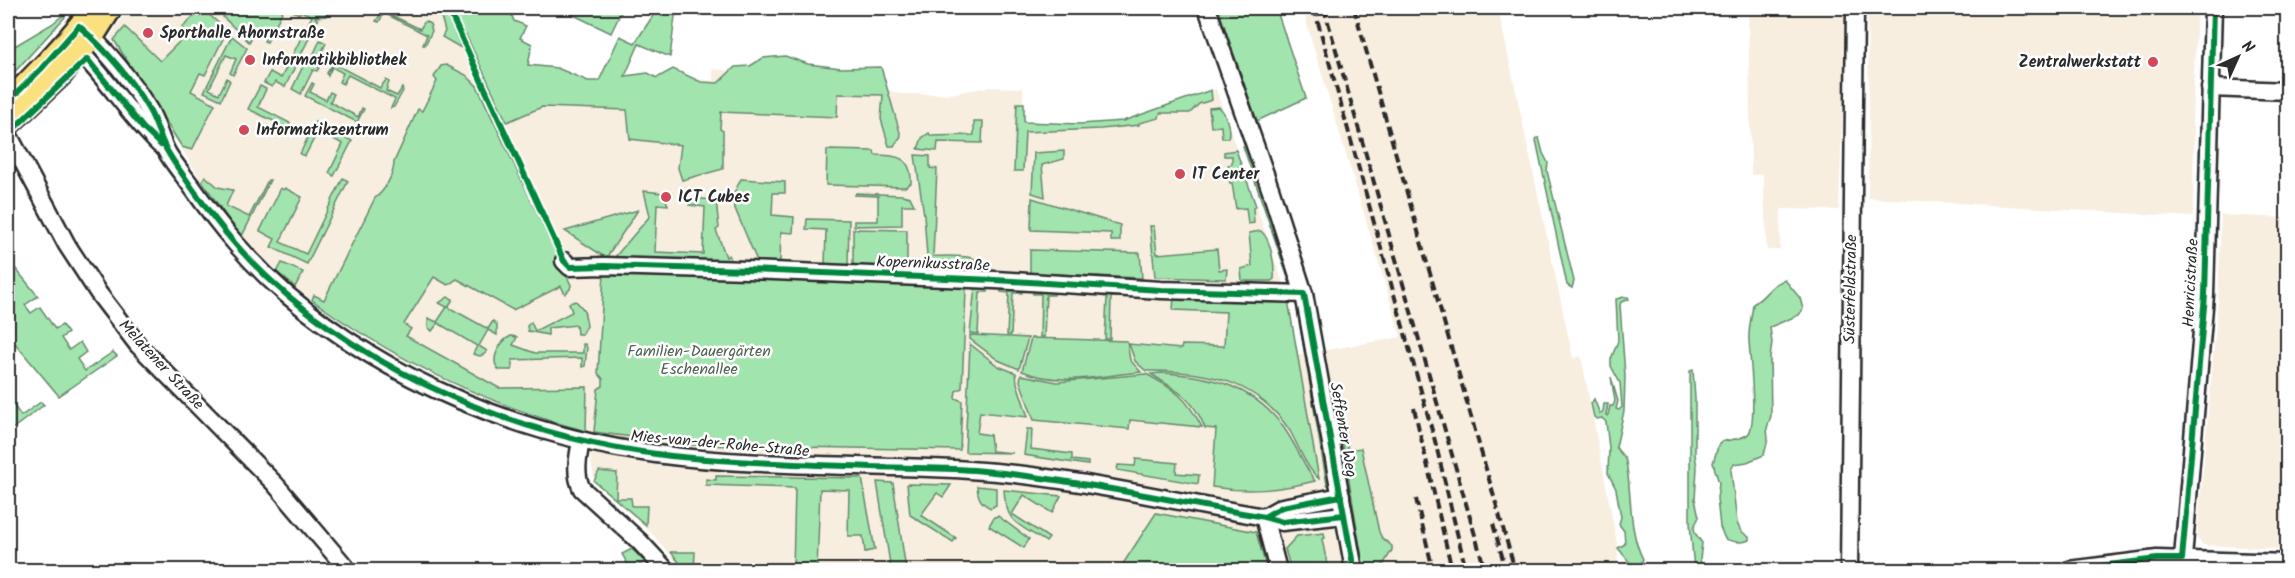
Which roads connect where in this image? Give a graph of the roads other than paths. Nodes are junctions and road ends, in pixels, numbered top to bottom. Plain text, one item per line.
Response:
1 (93, 8) edge
2 (111, 8) edge
3 (1207, 8) edge
4 (1855, 8) edge
5 (2213, 8) edge
6 (80, 39) junction
7 (2210, 88) junction
8 (2288, 91) edge
9 (8, 102) edge
10 (8, 125) edge
11 (8, 134) edge
12 (564, 261) dead end
13 (1304, 294) junction
14 (581, 441) junction
15 (1341, 496) junction
16 (1344, 515) junction
17 (1264, 517) junction
18 (2288, 563) edge
19 (2182, 565) edge
20 (348, 570) edge
21 (666, 570) edge
22 (1278, 570) edge
23 (1354, 570) edge
24 (1849, 570) edge
25 (2069, 570) edge

1 - 6 main road
2 - 6 main road
3 - 13 street, Seffenter Weg
4 - 24 street, Süsterfeldstraße
5 - 7 street, Henricistraße
6 - 9 main road
6 - 10 main road
6 - 14 street, Mies-van-der-Rohe-Straße
7 - 8 street
7 - 19 street, Henricistraße
11 - 20 street, Melatener Straße
12 - 13 street, Kopernikusstraße
13 - 15 street, Seffenter Weg
14 - 17 street, Mies-van-der-Rohe-Straße
14 - 21 street
15 - 16 street, Seffenter Weg
15 - 17 street
16 - 17 street, Mies-van-der-Rohe-Straße
16 - 23 street, Seffenter Weg
17 - 22 street
18 - 19 street
19 - 25 street

